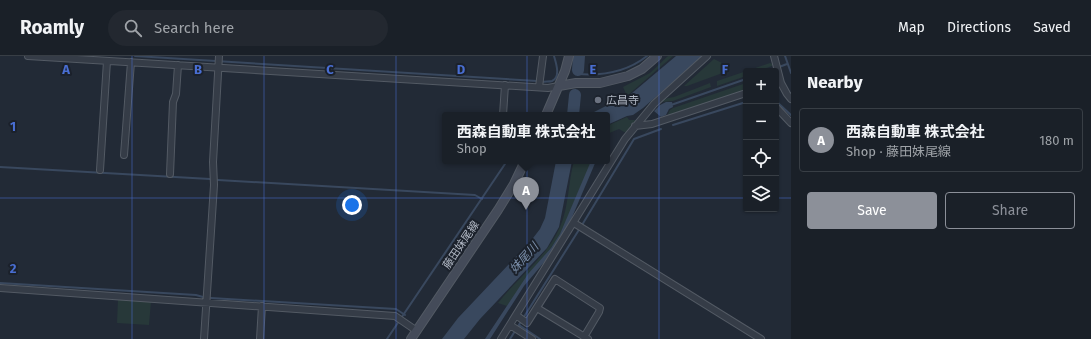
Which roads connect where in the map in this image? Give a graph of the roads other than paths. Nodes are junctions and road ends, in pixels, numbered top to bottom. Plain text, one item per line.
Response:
1 (28, 56) edge
2 (543, 56) edge
3 (569, 56) edge
4 (657, 56) edge
5 (707, 56) edge
6 (774, 56) edge
7 (107, 61) junction
8 (219, 61) edge
9 (130, 62) junction
10 (178, 65) junction
11 (777, 68) edge
12 (779, 84) edge
13 (504, 85) junction
14 (559, 86) junction
15 (539, 88) junction
16 (743, 94) edge
17 (791, 99) edge
18 (779, 110) edge
19 (503, 112) edge
20 (547, 112) edge
21 (791, 123) edge
22 (635, 126) junction
23 (124, 155) dead end
24 (524, 164) edge
25 (610, 164) edge
26 (610, 164) edge
27 (100, 170) dead end
28 (170, 174) dead end
29 (578, 226) junction
30 (0, 288) edge
31 (207, 303) junction
32 (262, 306) junction
33 (537, 308) junction
34 (520, 318) junction
35 (514, 328) junction
36 (417, 331) junction
37 (586, 338) edge
38 (204, 339) edge
39 (260, 339) edge
40 (411, 339) edge
41 (501, 339) edge
42 (532, 339) edge
43 (760, 339) edge

1 - 7 street
2 - 15 street
3 - 14 main road
4 - 14 main road
5 - 22 street
6 - 11 street
7 - 9 street
7 - 27 street
8 - 10 street
8 - 13 street
8 - 31 street
9 - 10 street
9 - 23 street
10 - 28 street
12 - 17 street
13 - 15 street
13 - 19 street
14 - 15 street
14 - 20 main road
16 - 22 street
18 - 21 street
22 - 25 street
24 - 36 main road, 藤田妹尾線
26 - 29 street
29 - 34 street
29 - 43 street
30 - 31 street
31 - 32 street
31 - 38 street
32 - 36 street
32 - 39 street
33 - 34 street
33 - 37 street
33 - 37 street
34 - 35 street
35 - 41 street
35 - 42 street
36 - 40 main road, 藤田妹尾線

